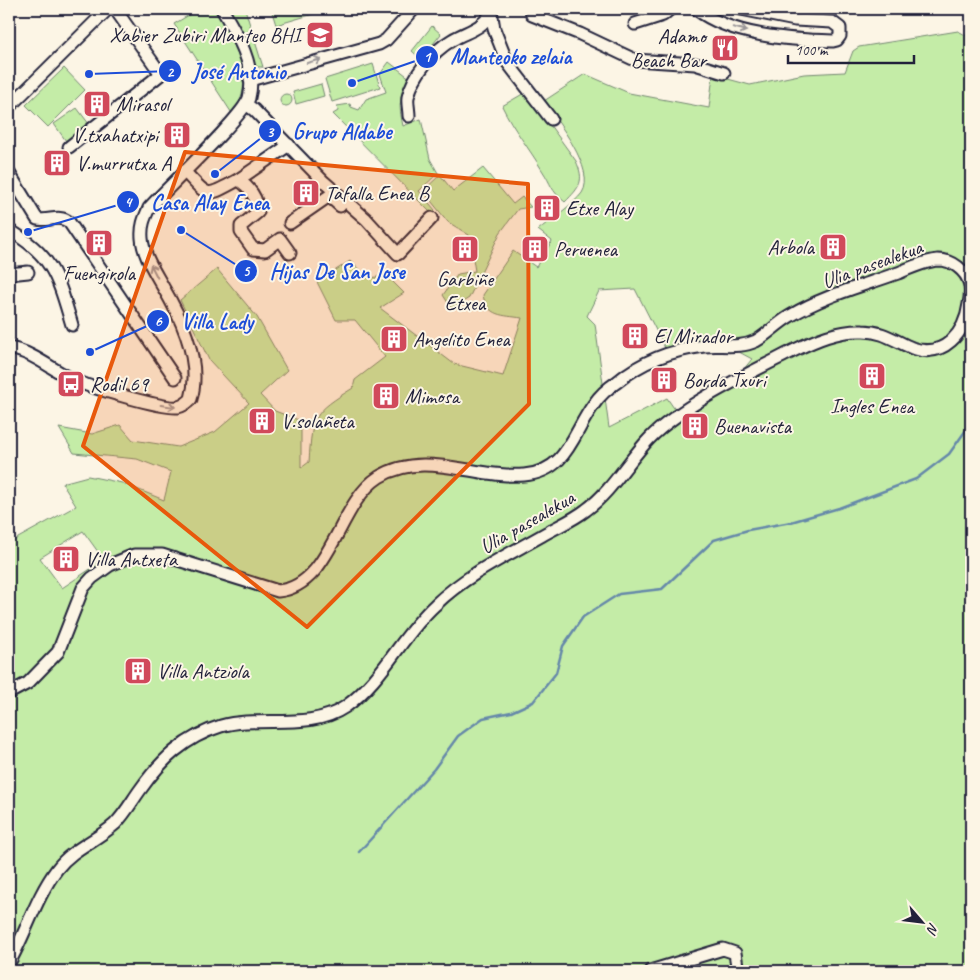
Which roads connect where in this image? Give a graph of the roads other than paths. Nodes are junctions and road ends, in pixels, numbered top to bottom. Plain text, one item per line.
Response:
1 (108, 9) edge
2 (115, 9) edge
3 (222, 9) edge
4 (414, 9) edge
5 (531, 9) edge
6 (550, 9) edge
7 (670, 9) edge
8 (696, 9) edge
9 (741, 9) edge
10 (490, 12) edge
11 (711, 12) edge
12 (550, 22) junction
13 (634, 24) dead end
14 (724, 73) dead end
15 (250, 80) junction
16 (246, 104) junction
17 (9, 107) edge
18 (410, 116) dead end
19 (551, 119) dead end
20 (289, 145) junction
21 (69, 147) dead end
22 (9, 173) edge
23 (182, 173) junction
24 (238, 180) junction
25 (361, 215) junction
26 (432, 218) dead end
27 (290, 223) dead end
28 (9, 230) edge
29 (290, 253) dead end
30 (28, 272) dead end
31 (9, 274) edge
32 (72, 326) dead end
33 (9, 348) edge
34 (175, 378) dead end
35 (9, 693) edge
36 (9, 963) edge
37 (650, 971) edge
38 (734, 971) edge

1 - 17 street
2 - 21 street
3 - 15 street
15 -> 4 street
5 - 12 street
6 - 12 street
7 - 13 street
8 - 11 street
11 -> 9 street
10 - 18 street
10 - 19 street
12 - 14 street
15 - 16 street
16 - 20 street
16 - 23 street
20 - 24 street
20 - 25 street
22 - 34 street
23 - 24 street
33 -> 23 street
24 - 29 street
25 - 26 street
25 - 27 street
28 - 32 street
30 - 31 street
35 - 36 street, Ulia pasealekua
37 - 38 street

